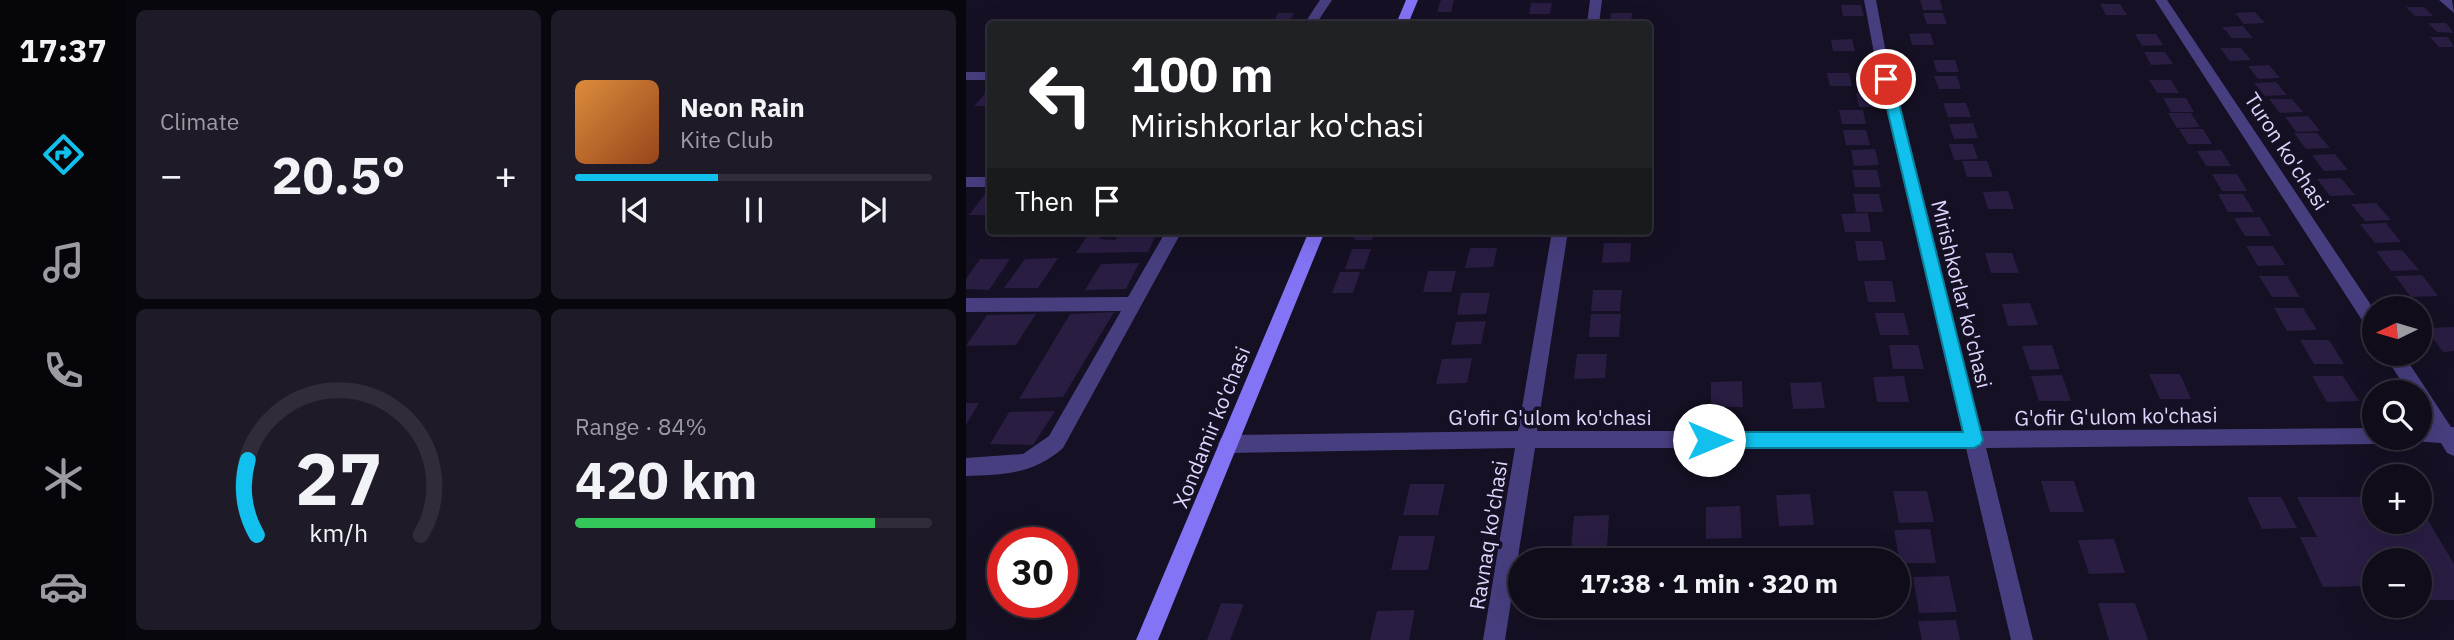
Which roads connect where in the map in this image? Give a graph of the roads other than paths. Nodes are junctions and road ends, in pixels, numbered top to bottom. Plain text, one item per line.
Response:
1 (1326, 0) edge
2 (1412, 0) edge
3 (1596, 0) edge
4 (1870, 0) edge
5 (2161, 0) edge
6 (2445, 0) edge
7 (2454, 9) edge
8 (1312, 21) edge
9 (1403, 21) edge
10 (1592, 21) edge
11 (966, 76) edge
12 (987, 76) edge
13 (987, 181) edge
14 (966, 182) edge
15 (1172, 235) edge
16 (1315, 235) edge
17 (1559, 235) edge
18 (1135, 303) junction
19 (966, 305) edge
20 (2362, 306) edge
21 (2432, 412) edge
22 (2362, 436) edge
23 (2432, 436) edge
24 (2452, 439) edge
25 (1974, 440) junction
26 (1527, 441) junction
27 (1228, 444) junction
28 (966, 467) edge
29 (1147, 640) edge
30 (1494, 640) edge
31 (2022, 640) edge

1 - 8 street
2 - 9 main road
3 - 10 street
4 - 25 street, Mirishkorlar ko'chasi
5 - 20 street, Turon ko'chasi
6 - 7 street
11 - 12 street
13 - 14 street
15 - 18 street
16 - 27 main road, Xondamir ko'chasi
17 - 26 street, Ravnaq ko'chasi
18 - 19 street
18 - 28 street
21 - 24 street
22 - 25 street, G'ofir G'ulom ko'chasi
23 - 24 street
25 - 26 street, G'ofir G'ulom ko'chasi
25 - 31 street, Mirishkorlar ko'chasi
26 - 27 street, G'ofir G'ulom ko'chasi
26 - 30 street, Ravnaq ko'chasi
27 - 29 main road, Xondamir ko'chasi

